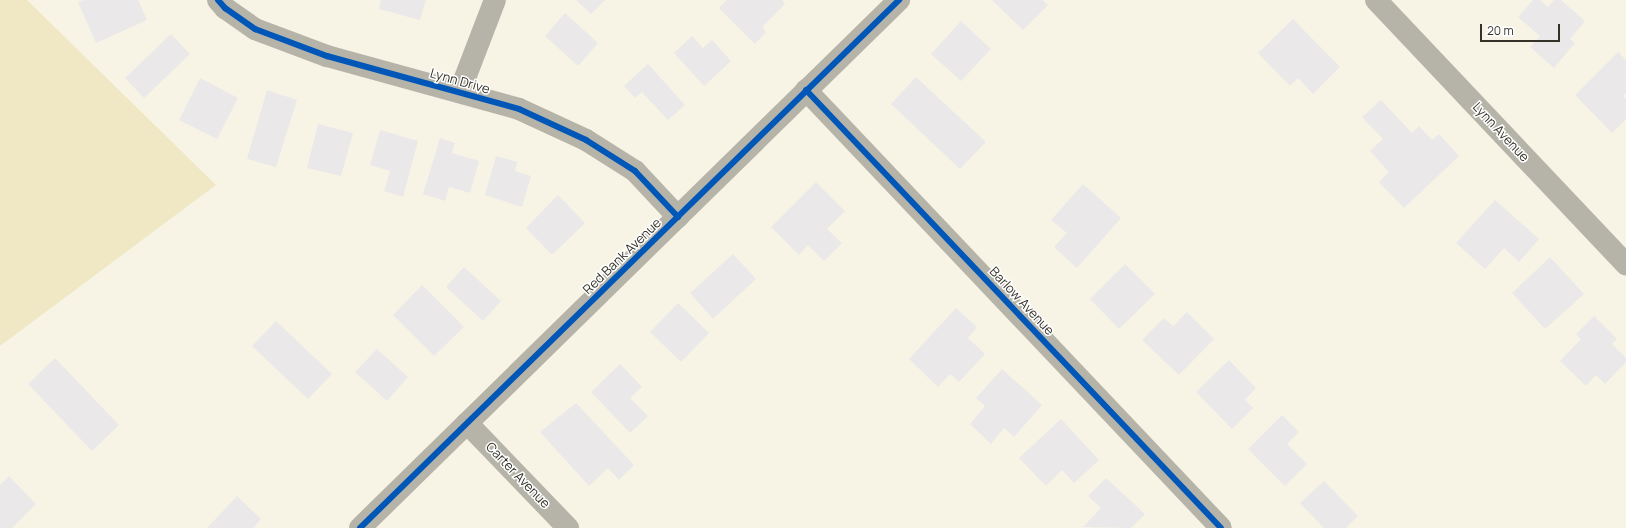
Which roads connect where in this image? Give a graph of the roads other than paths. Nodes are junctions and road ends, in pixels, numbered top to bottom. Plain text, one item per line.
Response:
1 (218, 0) edge
2 (495, 0) edge
3 (899, 0) edge
4 (1376, 0) edge
5 (806, 90) junction
6 (460, 91) junction
7 (678, 216) junction
8 (1626, 264) edge
9 (467, 423) junction
10 (360, 528) edge
11 (568, 528) edge
12 (1221, 528) edge

1 - 6 street, Lynn Drive
2 - 6 street
3 - 5 street, Red Bank Avenue
4 - 8 street, Lynn Avenue
5 - 7 street, Red Bank Avenue
5 - 12 street, Barlow Avenue
6 - 7 street, Lynn Drive
7 - 9 street, Red Bank Avenue
9 - 10 street, Red Bank Avenue
9 - 11 street, Carter Avenue

